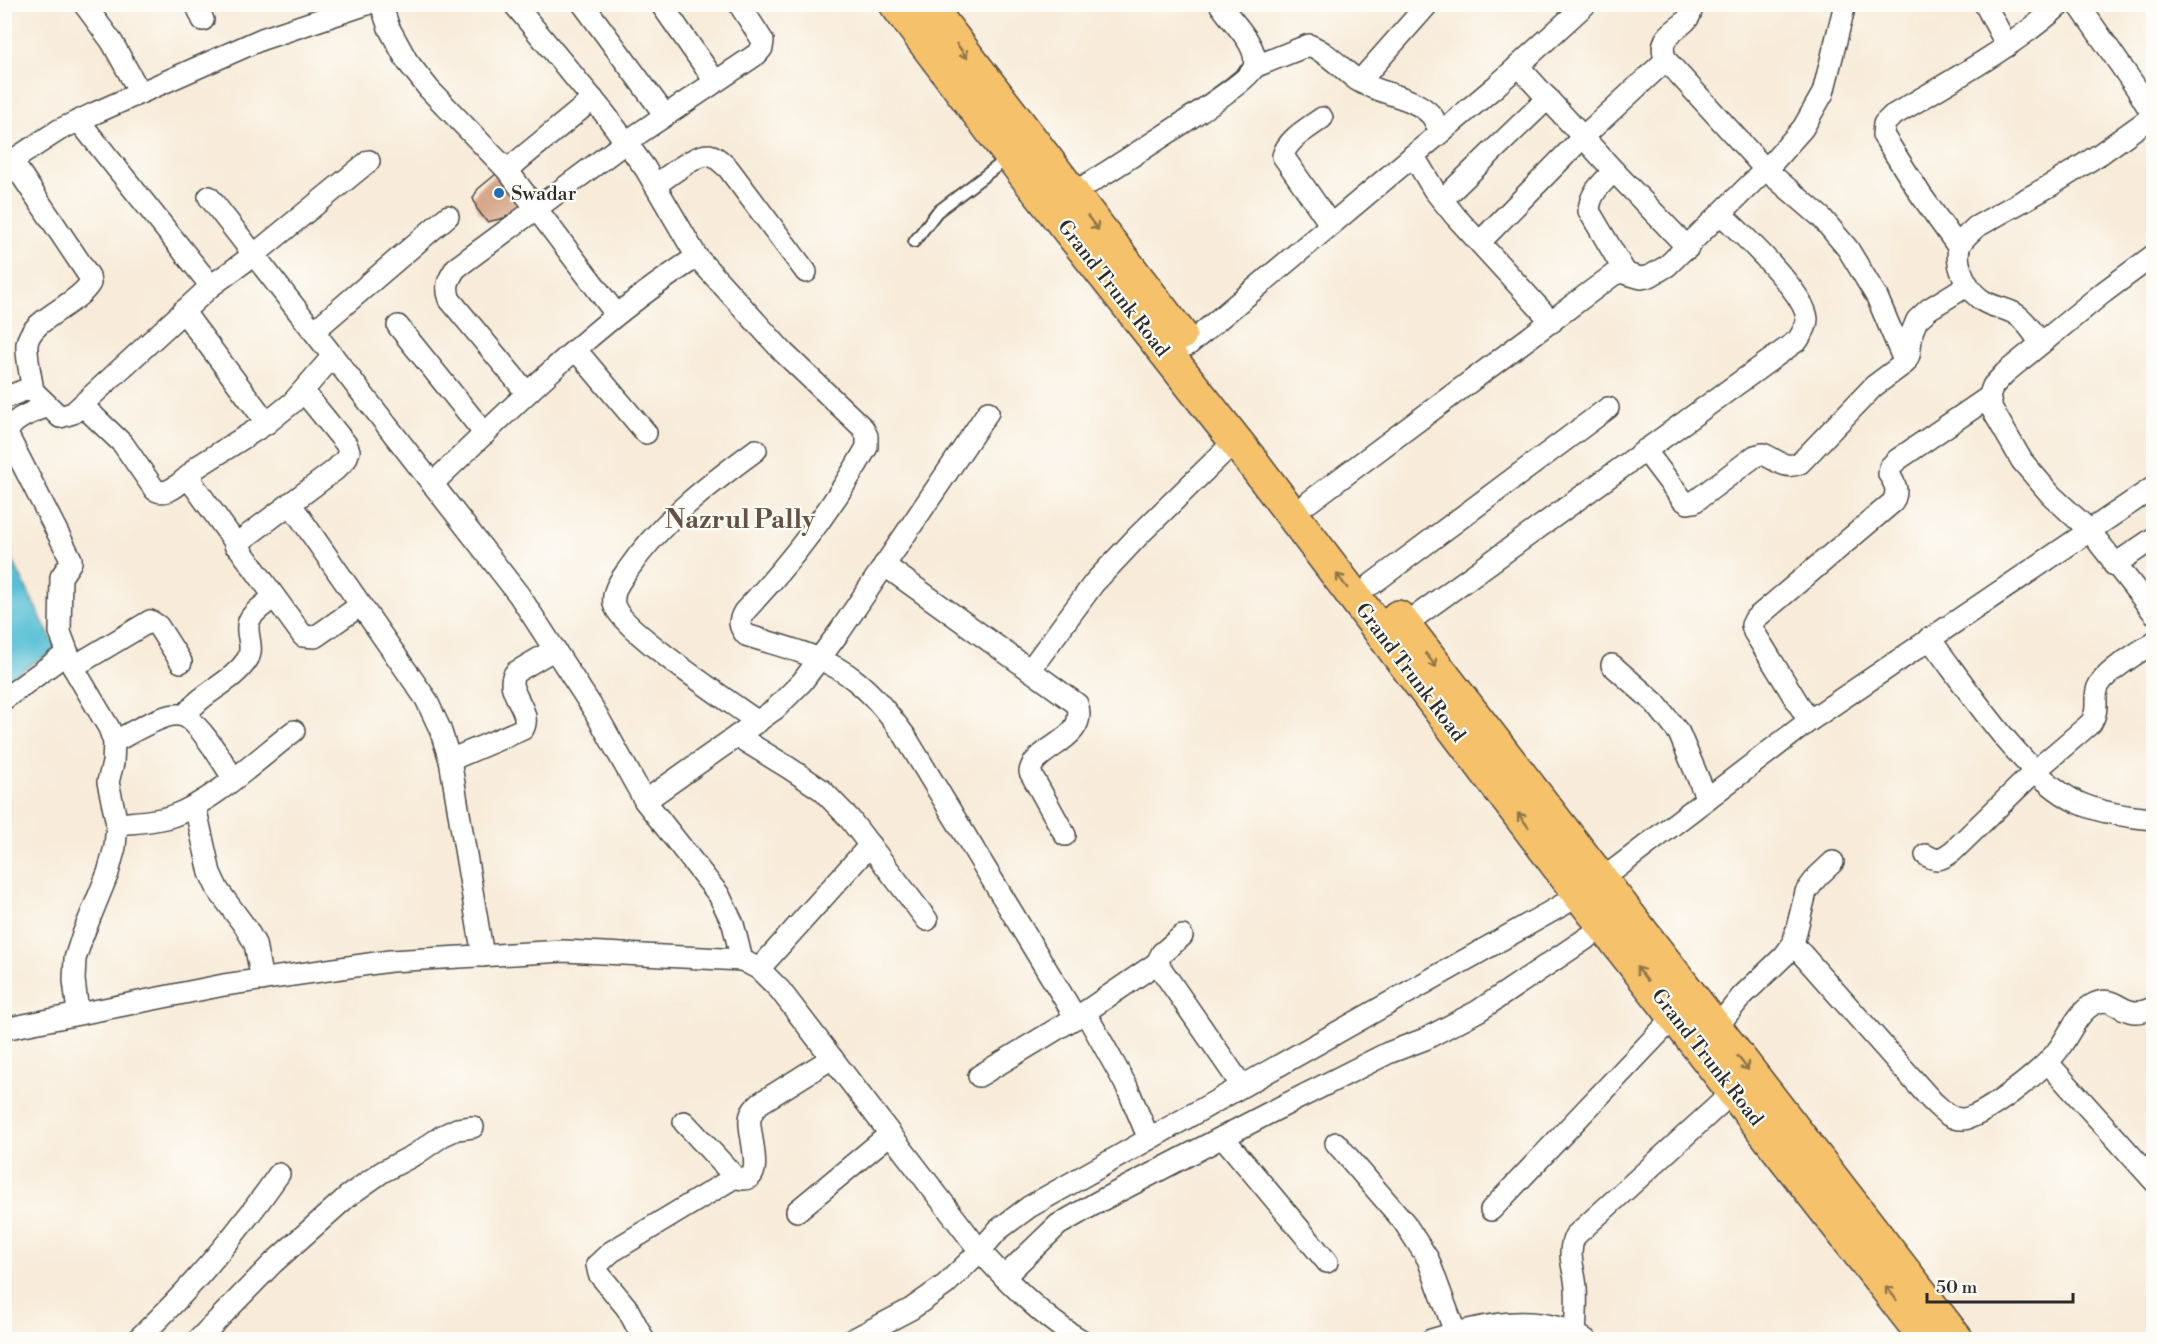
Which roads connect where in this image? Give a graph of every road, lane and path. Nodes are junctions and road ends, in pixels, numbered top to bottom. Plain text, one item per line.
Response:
1 (84, 4) edge
2 (367, 4) edge
3 (381, 4) edge
4 (514, 4) edge
5 (582, 4) edge
6 (662, 4) edge
7 (739, 4) edge
8 (896, 4) edge
9 (927, 4) edge
10 (1220, 4) edge
11 (1428, 4) edge
12 (1586, 4) edge
13 (1691, 4) edge
14 (1845, 4) edge
15 (1986, 4) edge
16 (2061, 4) edge
17 (2078, 4) edge
18 (2007, 46) junction
19 (1666, 60) junction
20 (1518, 66) junction
21 (1254, 67) junction
22 (715, 81) junction
23 (1360, 81) junction
24 (140, 93) junction
25 (593, 99) junction
26 (1548, 99) junction
27 (665, 115) junction
28 (2153, 116) edge
29 (1322, 118) dead end
30 (79, 121) junction
31 (1442, 132) junction
32 (1583, 137) junction
33 (626, 142) junction
34 (1413, 155) junction
35 (1011, 156) junction
36 (369, 161) dead end
37 (8, 164) edge
38 (507, 170) junction
39 (1765, 170) junction
40 (1614, 171) junction
41 (655, 185) junction
42 (1071, 195) junction
43 (209, 197) dead end
44 (1442, 200) junction
45 (538, 208) junction
46 (1721, 214) junction
47 (448, 216) dead end
48 (1330, 224) junction
49 (914, 242) dead end
50 (1480, 242) junction
51 (1688, 248) junction
52 (1959, 248) junction
53 (255, 254) junction
54 (2154, 255) edge
55 (697, 257) junction
56 (806, 272) dead end
57 (1625, 272) junction
58 (1968, 285) junction
59 (211, 286) junction
60 (183, 311) junction
61 (616, 314) junction
62 (1552, 322) junction
63 (398, 326) dead end
64 (314, 332) junction
65 (2041, 343) junction
66 (1188, 345) junction
67 (576, 350) junction
68 (333, 356) junction
69 (1905, 363) junction
70 (303, 392) junction
71 (527, 393) junction
72 (1989, 397) junction
73 (4, 398) edge
74 (41, 398) junction
75 (82, 405) junction
76 (1608, 408) dead end
77 (988, 412) dead end
78 (267, 423) junction
79 (646, 433) dead end
80 (485, 434) junction
81 (1235, 441) junction
82 (756, 450) dead end
83 (1645, 450) junction
84 (191, 474) junction
85 (432, 484) junction
86 (2154, 487) edge
87 (1309, 502) junction
88 (290, 503) junction
89 (2089, 530) junction
90 (2154, 538) edge
91 (235, 545) junction
92 (2109, 558) junction
93 (884, 566) junction
94 (1372, 584) junction
95 (274, 597) junction
96 (361, 604) junction
97 (2154, 613) edge
98 (1404, 625) junction
99 (1929, 638) junction
100 (2154, 642) edge
101 (555, 649) junction
102 (820, 659) junction
103 (69, 660) junction
104 (181, 662) dead end
105 (1612, 665) dead end
106 (1030, 670) junction
107 (4, 699) edge
108 (185, 716) junction
109 (1809, 720) junction
110 (758, 722) junction
111 (294, 731) dead end
112 (737, 736) junction
113 (114, 742) junction
114 (450, 759) junction
115 (2036, 771) junction
116 (233, 778) junction
117 (1707, 799) junction
118 (645, 801) junction
119 (195, 806) junction
120 (2154, 819) edge
121 (117, 824) junction
122 (1065, 835) dead end
123 (870, 845) junction
124 (1926, 855) dead end
125 (1833, 862) dead end
126 (1590, 887) junction
127 (927, 920) dead end
128 (1605, 926) junction
129 (1182, 936) dead end
130 (1793, 944) junction
131 (483, 956) junction
132 (1157, 963) junction
133 (751, 965) junction
134 (262, 980) junction
135 (2154, 1007) edge
136 (78, 1013) junction
137 (1080, 1015) junction
138 (1675, 1016) junction
139 (1716, 1028) junction
140 (4, 1029) edge
141 (832, 1058) junction
142 (2048, 1063) junction
143 (979, 1076) dead end
144 (1242, 1086) junction
145 (1734, 1091) junction
146 (684, 1122) dead end
147 (473, 1127) dead end
148 (890, 1134) junction
149 (1223, 1137) junction
150 (1149, 1139) junction
151 (1336, 1143) dead end
152 (279, 1173) dead end
153 (735, 1178) junction
154 (2154, 1181) edge
155 (1491, 1210) dead end
156 (797, 1211) dead end
157 (980, 1251) junction
158 (1327, 1262) dead end
159 (1004, 1277) junction
160 (1455, 1332) junction
161 (1581, 1336) edge
162 (1068, 1337) edge
163 (137, 1340) edge
164 (198, 1340) edge
165 (644, 1340) edge
166 (852, 1340) edge
167 (1431, 1340) edge
168 (1927, 1340) edge
169 (1957, 1340) edge

1 - 24 street
2 - 24 street
3 - 38 street
4 - 25 street
5 - 27 street
6 - 22 street
7 - 22 street
8 - 35 main road, Grand Trunk Road
9 -> 42 main road, Grand Trunk Road
10 - 21 street
11 - 23 street
12 - 20 street
13 - 19 street
14 - 39 street
15 - 18 street
16 - 18 street
17 - 28 street
18 - 52 street
19 - 32 street
19 - 39 street
20 - 26 street
20 - 31 street
21 - 23 street
21 - 42 street
22 - 27 street
23 - 31 street
24 - 30 street
25 - 33 street
25 - 38 street
26 - 32 street
26 - 44 street
27 - 33 street
28 - 52 street
29 - 48 street
30 - 37 street
30 - 59 street
31 - 34 street
32 - 40 street
32 - 50 street
33 - 41 street
33 - 45 street
34 - 44 street
34 - 48 street
35 - 49 lane
35 - 81 main road, Grand Trunk Road
36 - 53 street
37 - 74 street
38 - 45 street
39 - 46 street
39 - 69 street
40 - 51 street
40 - 57 street
41 - 55 street
41 - 56 street
42 -> 66 main road, Grand Trunk Road
43 - 53 street
44 - 50 street
45 - 61 street
45 - 71 street
46 - 51 street
46 - 83 street
47 - 64 street
48 - 66 street
50 - 62 street
51 - 57 street
52 - 58 street
53 - 59 street
53 - 64 street
54 - 65 street
55 - 61 street
55 - 102 street
57 - 62 street
58 - 65 street
58 - 69 street
59 - 60 street
60 - 75 street
60 - 78 street
61 - 67 street
62 - 87 street
63 - 80 street
64 - 68 street
65 - 72 street
66 - 87 main road, Grand Trunk Road
67 - 71 street
67 - 79 street
68 - 70 street
68 - 85 street
69 - 83 street
70 - 78 street
70 - 88 street
71 - 80 street
72 - 89 street
72 - 109 street
73 - 74 street
74 - 75 street
74 - 103 street
75 - 84 street
76 - 94 street
77 - 93 street
78 - 84 street
80 - 85 street
81 - 106 street
126 -> 81 main road, Grand Trunk Road
82 - 110 street
83 - 98 street
84 - 91 street
85 - 101 street
86 - 89 street
87 - 94 main road, Grand Trunk Road
88 - 91 street
88 - 96 street
89 - 92 street
89 - 99 street
90 - 92 street
91 - 95 street
92 - 97 street
93 - 102 street
93 - 106 street
94 - 98 main road, Grand Trunk Road
95 - 96 street
95 - 108 street
96 - 114 street
98 -> 126 main road, Grand Trunk Road
99 - 109 street
99 - 115 street
100 - 115 street
101 - 114 street
101 - 118 street
102 - 110 street
102 - 137 street
103 - 104 street
103 - 107 street
103 - 113 street
105 - 117 street
106 - 122 street
108 - 113 street
108 - 116 street
109 - 117 street
110 - 112 street
111 - 116 street
112 - 118 street
112 - 123 street
113 - 121 street
114 - 131 street
115 - 120 street
115 - 124 street
116 - 119 street
117 - 126 street
118 - 133 street
119 - 121 street
119 - 134 street
121 - 136 street
123 - 127 street
123 - 133 street
125 - 130 street
126 - 128 main road, Grand Trunk Road
126 - 139 main road, Grand Trunk Road
126 - 144 street
138 -> 128 main road, Grand Trunk Road
128 - 149 street
129 - 132 street
130 - 139 street
130 - 142 street
131 - 133 street
131 - 134 street
132 - 137 street
132 - 144 street
133 - 141 street
134 - 136 street
135 - 142 street
136 - 140 street
137 - 143 street
137 - 150 street
138 - 145 main road, Grand Trunk Road
138 - 155 street
139 -> 169 main road, Grand Trunk Road
141 - 148 street
141 - 153 street
142 - 154 street
144 - 150 street
145 - 161 street
168 -> 145 main road, Grand Trunk Road
146 - 153 street
147 - 164 street
148 - 156 street
148 - 157 street
149 - 158 street
149 - 159 street
150 - 157 street
151 - 160 street
152 - 163 street
153 - 165 street
157 - 159 street
157 - 166 street
159 - 162 street
160 - 161 street
160 - 167 street

